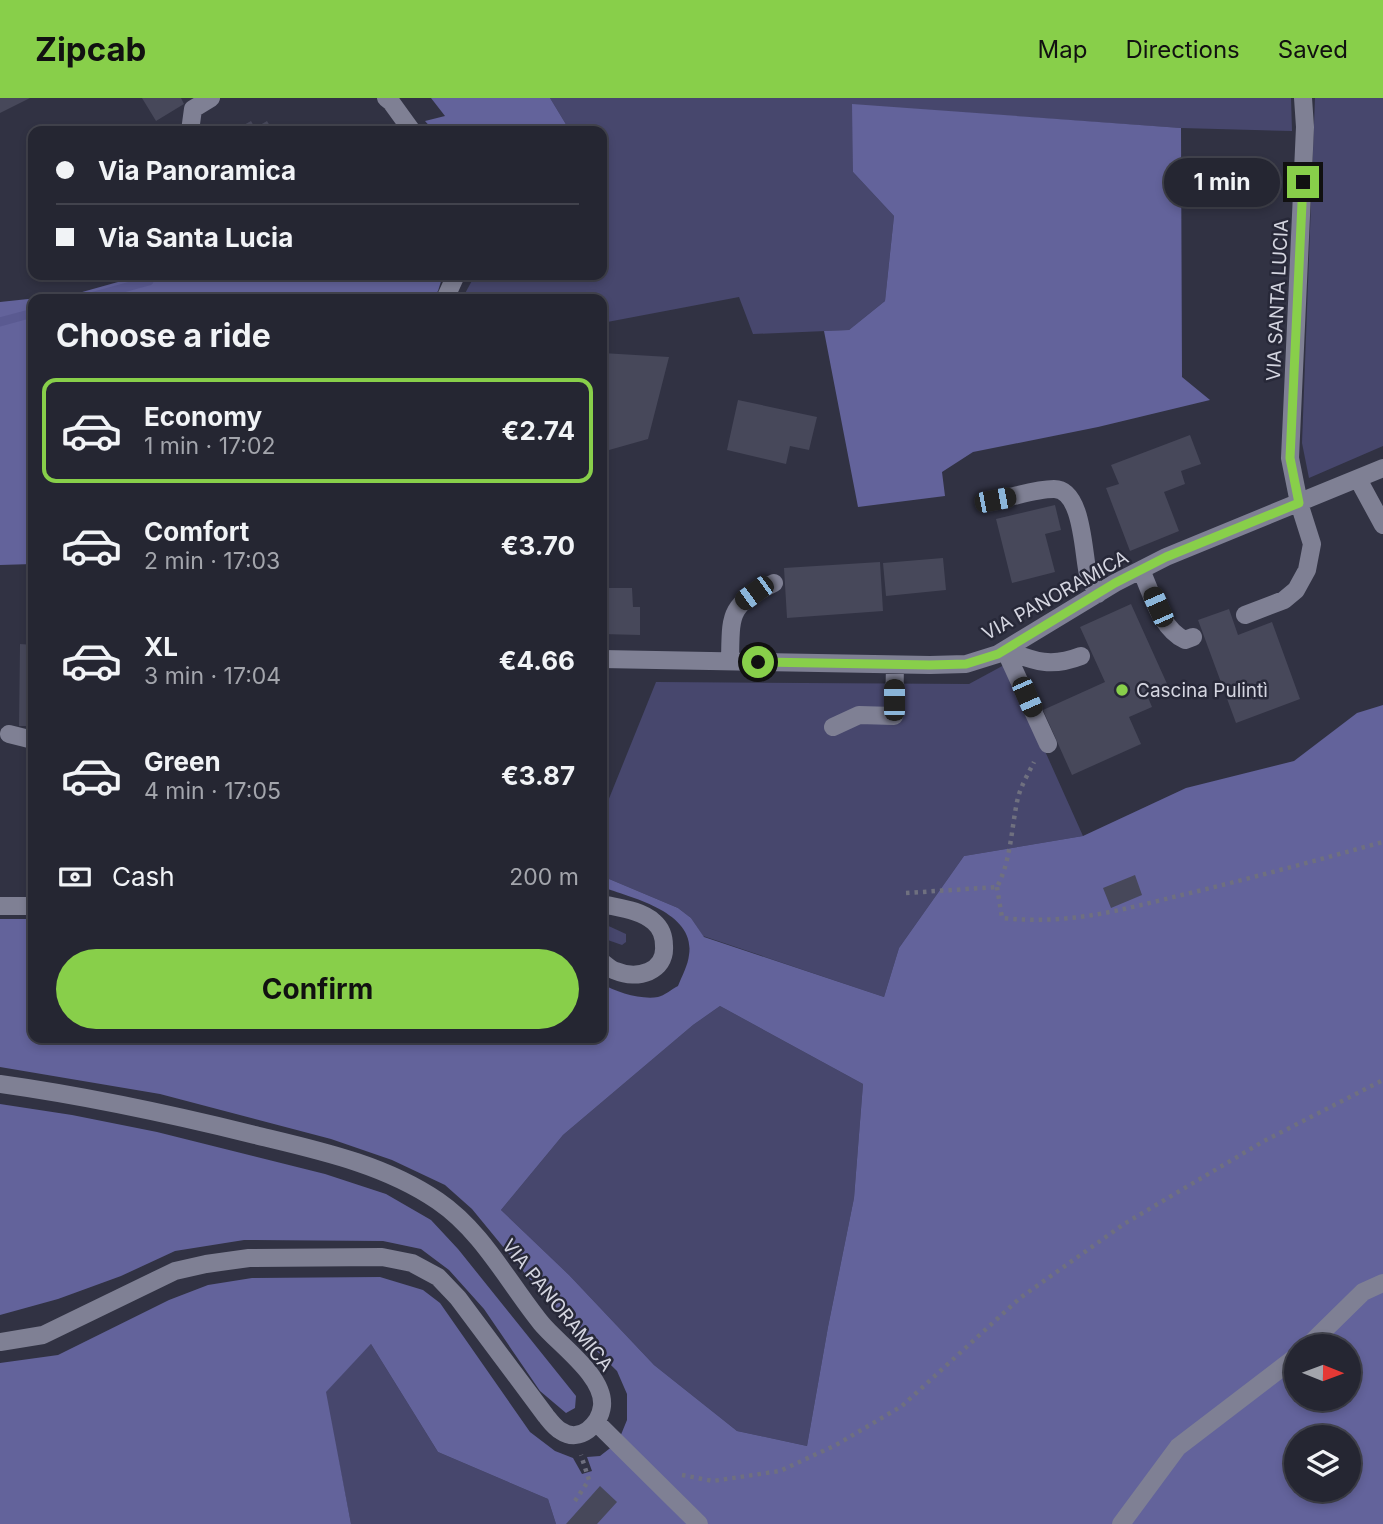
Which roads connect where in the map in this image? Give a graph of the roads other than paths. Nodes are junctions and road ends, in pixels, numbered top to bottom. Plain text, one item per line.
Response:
1 (211, 98) edge
2 (386, 98) edge
3 (1303, 98) edge
4 (191, 126) edge
5 (408, 126) edge
6 (1383, 468) edge
7 (1358, 479) junction
8 (995, 500) dead end
9 (1299, 503) junction
10 (1383, 525) edge
11 (1142, 570) junction
12 (774, 583) dead end
13 (1098, 594) junction
14 (1245, 615) dead end
15 (1193, 637) dead end
16 (1005, 650) junction
17 (1081, 656) dead end
18 (607, 659) edge
19 (730, 661) junction
20 (895, 665) junction
21 (833, 727) dead end
22 (9, 734) dead end
23 (28, 739) edge
24 (1048, 744) road end
25 (607, 905) edge
26 (0, 906) edge
27 (28, 906) edge
28 (607, 965) edge
29 (0, 1083) edge
30 (1383, 1283) edge
31 (1320, 1334) edge
32 (0, 1342) edge
33 (1284, 1366) edge
34 (597, 1423) junction
35 (699, 1524) edge
36 (1121, 1524) edge

1 - 4 street
2 - 5 street
3 - 9 street, VIA SANTA LUCIA
6 - 7 street, VIA PANORAMICA
7 - 9 street, VIA PANORAMICA
7 - 10 street
8 - 13 street
9 - 11 street, VIA PANORAMICA
9 - 14 street, VIA SANTA LUCIA
11 - 13 street, VIA PANORAMICA
11 - 15 street
12 - 19 street
13 - 16 street, VIA PANORAMICA
16 - 17 street
16 - 20 street, VIA PANORAMICA
16 - 24 street
18 - 19 street, VIA PANORAMICA
19 - 20 street, VIA PANORAMICA
20 - 21 street
22 - 23 street
25 - 28 street
26 - 27 street
29 - 34 street, VIA PANORAMICA
30 - 31 street
32 - 34 street
33 - 36 street
34 - 35 street

